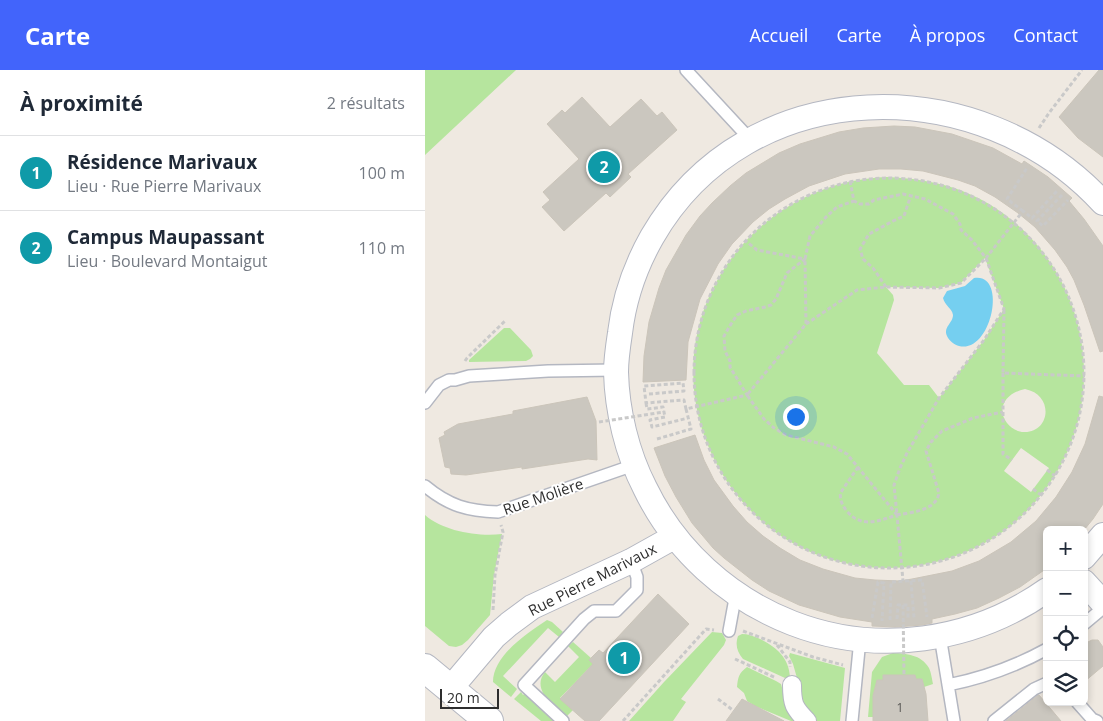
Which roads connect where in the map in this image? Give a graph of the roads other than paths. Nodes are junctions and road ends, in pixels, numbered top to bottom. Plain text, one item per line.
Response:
1 (686, 70) edge
2 (748, 137) junction
3 (1101, 195) edge
4 (616, 370) junction
5 (425, 403) edge
6 (634, 465) junction
7 (425, 486) edge
8 (1103, 535) edge
9 (674, 537) junction
10 (1088, 552) edge
11 (631, 561) junction
12 (1088, 586) edge
13 (736, 593) junction
14 (1043, 593) edge
15 (1103, 603) edge
16 (1103, 608) edge
17 (1088, 621) edge
18 (729, 631) road end
19 (865, 631) junction
20 (940, 636) junction
21 (1043, 651) edge
22 (426, 670) edge
23 (792, 685) road end
24 (948, 685) junction
25 (1043, 685) edge
26 (450, 689) junction
27 (1081, 706) edge
28 (1094, 720) edge
29 (489, 721) edge
30 (563, 721) edge
31 (807, 721) edge
32 (852, 721) edge
33 (954, 721) edge
34 (994, 721) edge

1 - 2 lane
2 - 3 street
2 - 4 street
4 - 5 lane
4 - 6 street
6 - 7 lane, Rue Molière
6 - 9 street
8 - 10 street
9 - 11 street, Rue Pierre Marivaux
9 - 13 street
11 - 26 street, Rue Pierre Marivaux
11 - 30 lane
12 - 15 street
13 - 18 lane
13 - 19 street
14 - 20 street
16 - 17 lane
19 - 20 street
19 - 32 lane
20 - 24 lane
21 - 24 lane
22 - 26 street
23 - 31 street
24 - 33 lane
25 - 34 lane
26 - 29 street
27 - 28 lane

